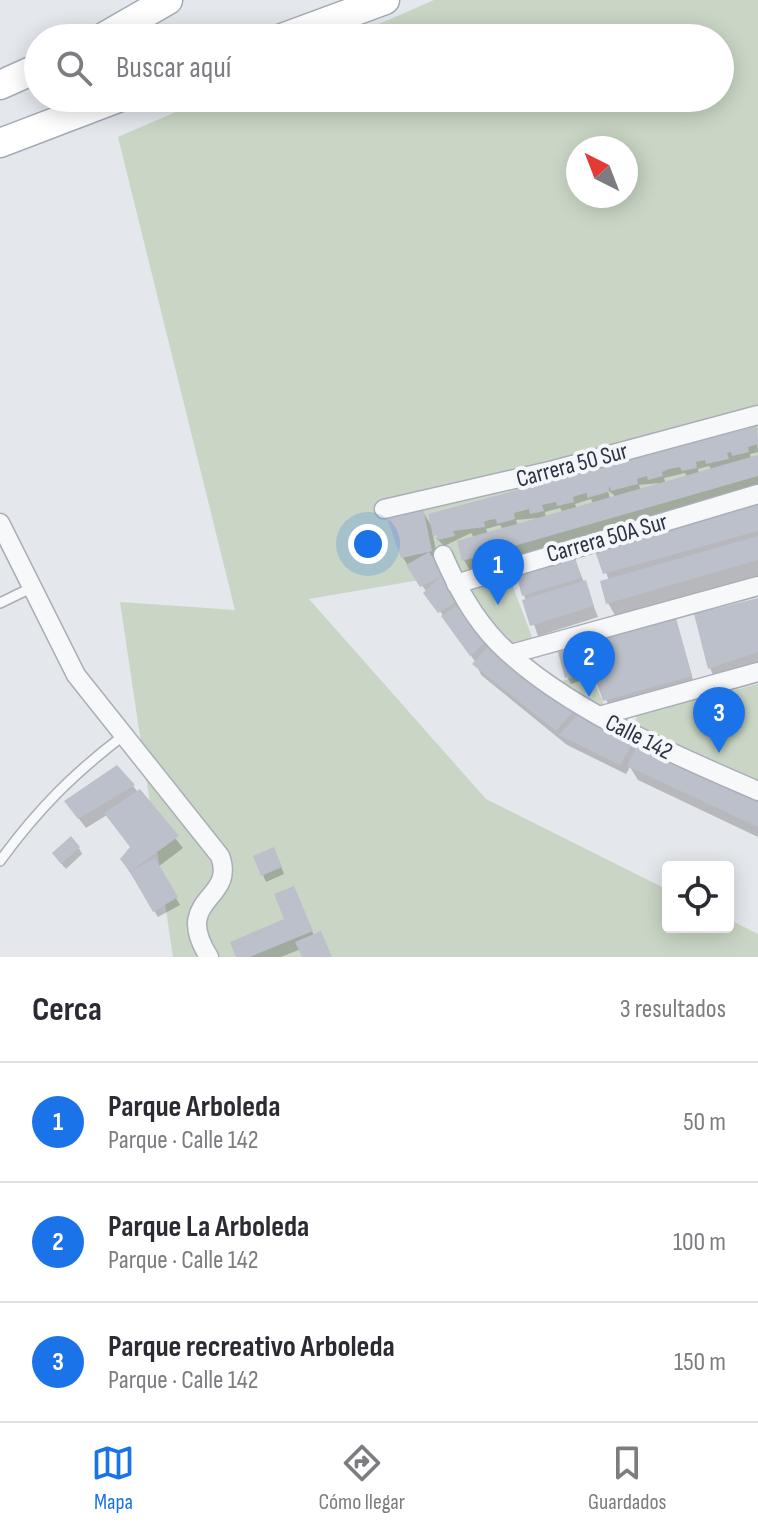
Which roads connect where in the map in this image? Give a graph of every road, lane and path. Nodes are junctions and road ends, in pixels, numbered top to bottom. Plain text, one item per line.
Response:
1 (168, 0) edge
2 (385, 0) edge
3 (126, 24) edge
4 (320, 24) edge
5 (24, 74) edge
6 (0, 85) edge
7 (81, 112) edge
8 (0, 143) edge
9 (758, 415) edge
10 (758, 494) edge
11 (384, 509) dead end
12 (0, 523) edge
13 (443, 555) dead end
14 (456, 584) junction
15 (758, 586) edge
16 (33, 587) junction
17 (0, 603) edge
18 (511, 654) junction
19 (758, 672) edge
20 (599, 716) junction
21 (124, 735) junction
22 (758, 791) edge
23 (0, 861) edge
24 (209, 957) edge

1 - 3 main road
2 - 4 main road
5 - 6 main road
7 - 8 main road
9 - 11 street, Carrera 50 Sur
10 - 14 street, Carrera 50A Sur
12 - 16 street
13 - 14 street, Calle 142
14 - 18 street, Calle 142
15 - 18 street
16 - 17 lane
16 - 21 street
18 - 20 street, Calle 142
19 - 20 street
20 - 22 street, Calle 142
21 - 23 lane
21 - 24 street

